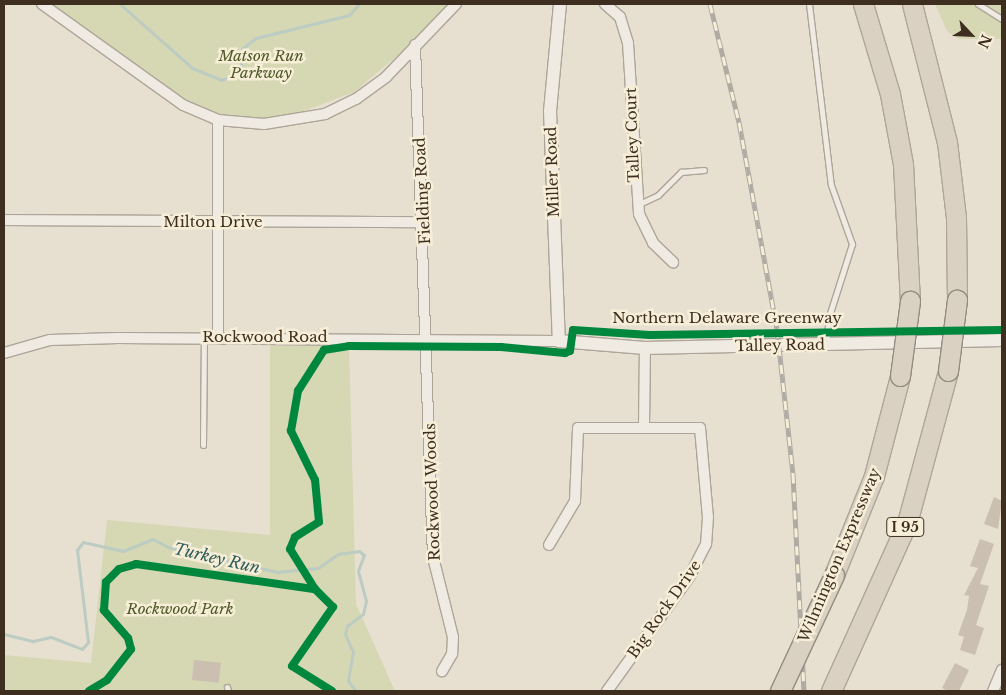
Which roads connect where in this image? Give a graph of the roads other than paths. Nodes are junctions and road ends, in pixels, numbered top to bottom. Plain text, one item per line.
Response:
1 (42, 4) edge
2 (456, 4) edge
3 (560, 4) edge
4 (605, 4) edge
5 (809, 4) edge
6 (863, 4) edge
7 (912, 4) edge
8 (978, 4) edge
9 (1002, 20) edge
10 (415, 45) junction
11 (218, 120) junction
12 (704, 170) dead end
13 (636, 205) junction
14 (4, 220) edge
15 (217, 222) junction
16 (423, 222) junction
17 (674, 262) dead end
18 (204, 337) junction
19 (218, 337) junction
20 (428, 338) junction
21 (1002, 340) edge
22 (559, 341) junction
23 (826, 344) junction
24 (644, 348) junction
25 (4, 353) edge
26 (644, 427) junction
27 (203, 445) dead end
28 (549, 545) dead end
29 (1002, 670) edge
30 (442, 671) dead end
31 (834, 683) edge
32 (607, 691) edge
33 (780, 691) edge
34 (993, 691) edge

1 - 11 street
2 - 10 street
3 - 22 street, Miller Road
4 - 13 street, Talley Court
5 - 23 lane
6 - 33 highway, Wilmington Expressway, bridge
7 - 31 highway, I 95, bridge
8 - 9 lane
10 - 11 street
10 - 16 street, Fielding Road
11 - 15 street
12 - 13 lane
13 - 17 street, Talley Court
14 - 15 street, Milton Drive
15 - 16 street, Milton Drive
15 - 19 street
16 - 20 street, Fielding Road
18 - 19 street, Rockwood Road
18 - 25 street, Rockwood Road
18 - 27 lane
19 - 20 street, Rockwood Road
20 - 22 street, Rockwood Road
20 - 30 street, Rockwood Woods
21 - 23 street, Talley Road
22 - 24 street, Talley Road
23 - 24 street, Talley Road
24 - 26 street
26 - 28 street
26 - 32 street, Big Rock Drive
29 - 34 street

